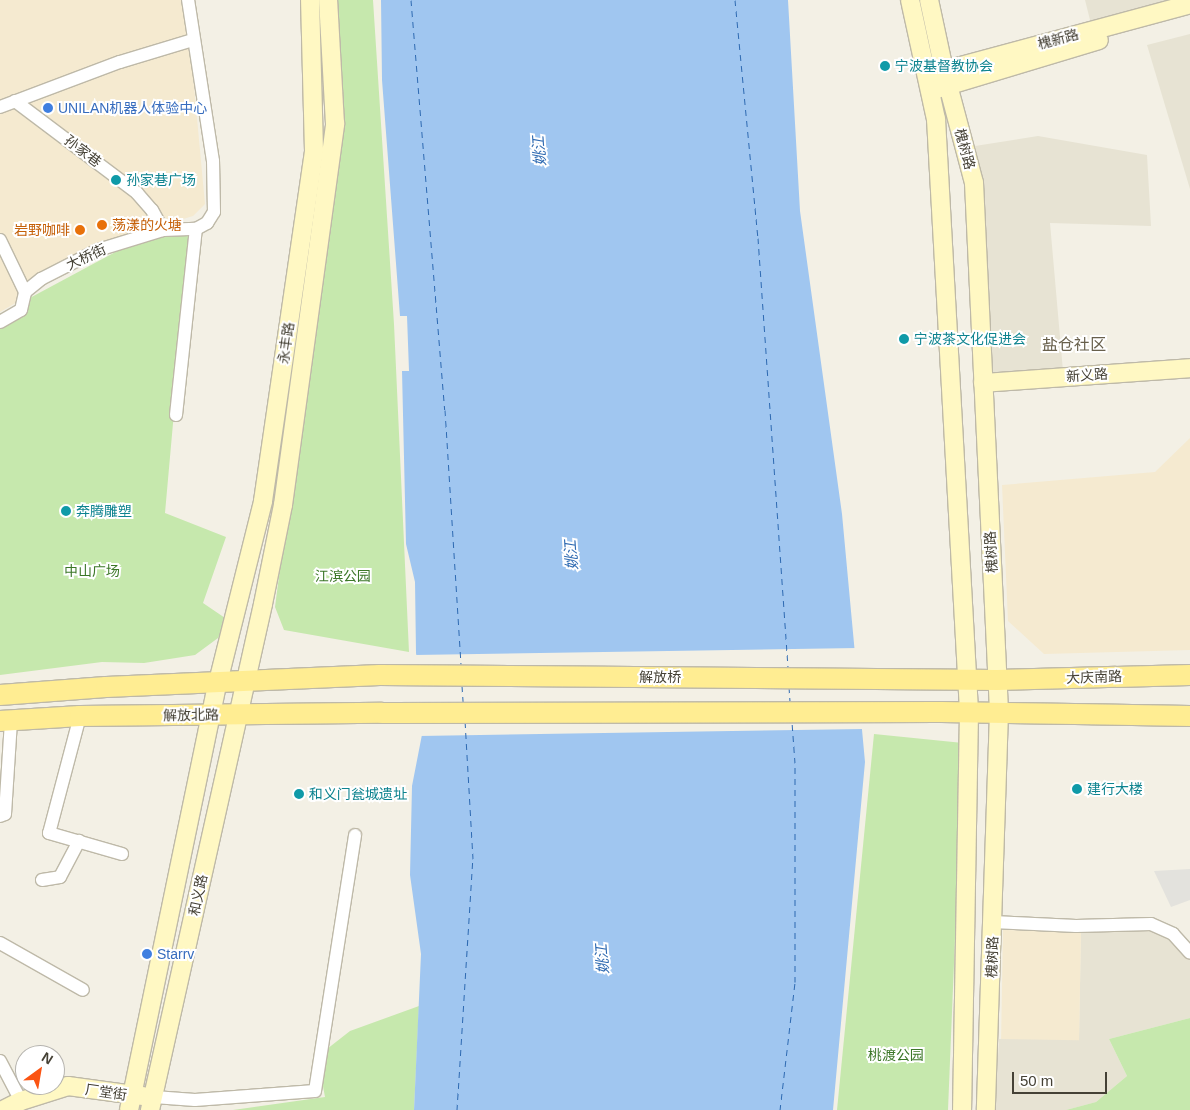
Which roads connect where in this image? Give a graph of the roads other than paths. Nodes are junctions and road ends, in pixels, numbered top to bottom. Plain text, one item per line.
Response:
1 (188, 0) edge
2 (310, 0) edge
3 (328, 0) edge
4 (910, 0) edge
5 (929, 0) edge
6 (1190, 4) edge
7 (1190, 13) edge
8 (193, 40) junction
9 (926, 75) junction
10 (946, 78) junction
11 (930, 92) junction
12 (15, 101) junction
13 (0, 107) edge
14 (196, 229) junction
15 (163, 230) junction
16 (0, 240) edge
17 (25, 292) junction
18 (0, 322) edge
19 (1190, 368) edge
20 (983, 383) junction
21 (176, 415) dead end
22 (1190, 675) edge
23 (246, 680) junction
24 (967, 680) junction
25 (997, 680) junction
26 (218, 682) junction
27 (0, 695) edge
28 (969, 712) junction
29 (999, 712) junction
30 (238, 714) junction
31 (212, 715) junction
32 (80, 716) junction
33 (1190, 716) edge
34 (6, 720) edge
35 (0, 816) edge
36 (355, 835) dead end
37 (79, 841) junction
38 (122, 854) dead end
39 (42, 880) dead end
40 (993, 922) junction
41 (0, 943) edge
42 (1190, 953) edge
43 (83, 990) dead end
44 (0, 1061) edge
45 (21, 1101) junction
46 (131, 1103) edge
47 (152, 1103) edge
48 (3, 1110) edge
49 (962, 1110) edge
50 (986, 1110) edge

1 - 8 street
2 - 26 main road, 永丰路
3 - 23 main road, 永丰路
4 - 9 main road, 槐树路
5 - 10 main road, 槐树路
6 - 10 main road, 槐新路
7 - 10 main road, 槐新路
8 - 12 street
8 - 14 street
9 - 10 main road, 槐新路
9 - 11 main road, 槐树路
10 - 11 main road, 槐新路
10 - 20 main road, 槐树路
11 - 24 main road, 槐树路
12 - 13 street
12 - 15 street, 孙家巷
14 - 15 street, 大桥街
14 - 21 street
15 - 17 street, 大桥街
16 - 17 street
17 - 18 street, 大桥街
19 - 20 main road, 新义路
20 - 25 main road, 槐树路
22 - 25 main road, 大庆南路
23 - 24 main road, 解放桥
23 - 26 main road
23 - 30 main road, 和义路
24 - 25 main road, 大庆南路
24 - 28 main road, 槐树路
25 - 29 main road, 槐树路
26 - 27 main road
26 - 31 main road, 和义路
28 - 29 main road
28 - 30 main road, 解放北路
28 - 49 main road, 槐树路
29 - 33 main road
29 - 40 main road, 槐树路
30 - 31 main road, 解放北路
30 - 47 main road, 和义路
31 - 32 main road, 解放北路
31 - 46 main road, 和义路
32 - 34 main road, 解放北路
32 - 37 street
34 - 35 street
36 - 47 street
37 - 38 street
37 - 39 street
40 - 42 street
40 - 50 main road, 槐树路
41 - 43 street
44 - 45 street
45 - 46 main road, 厂堂街
45 - 48 main road, 厂堂街
46 - 47 main road, 厂堂街

